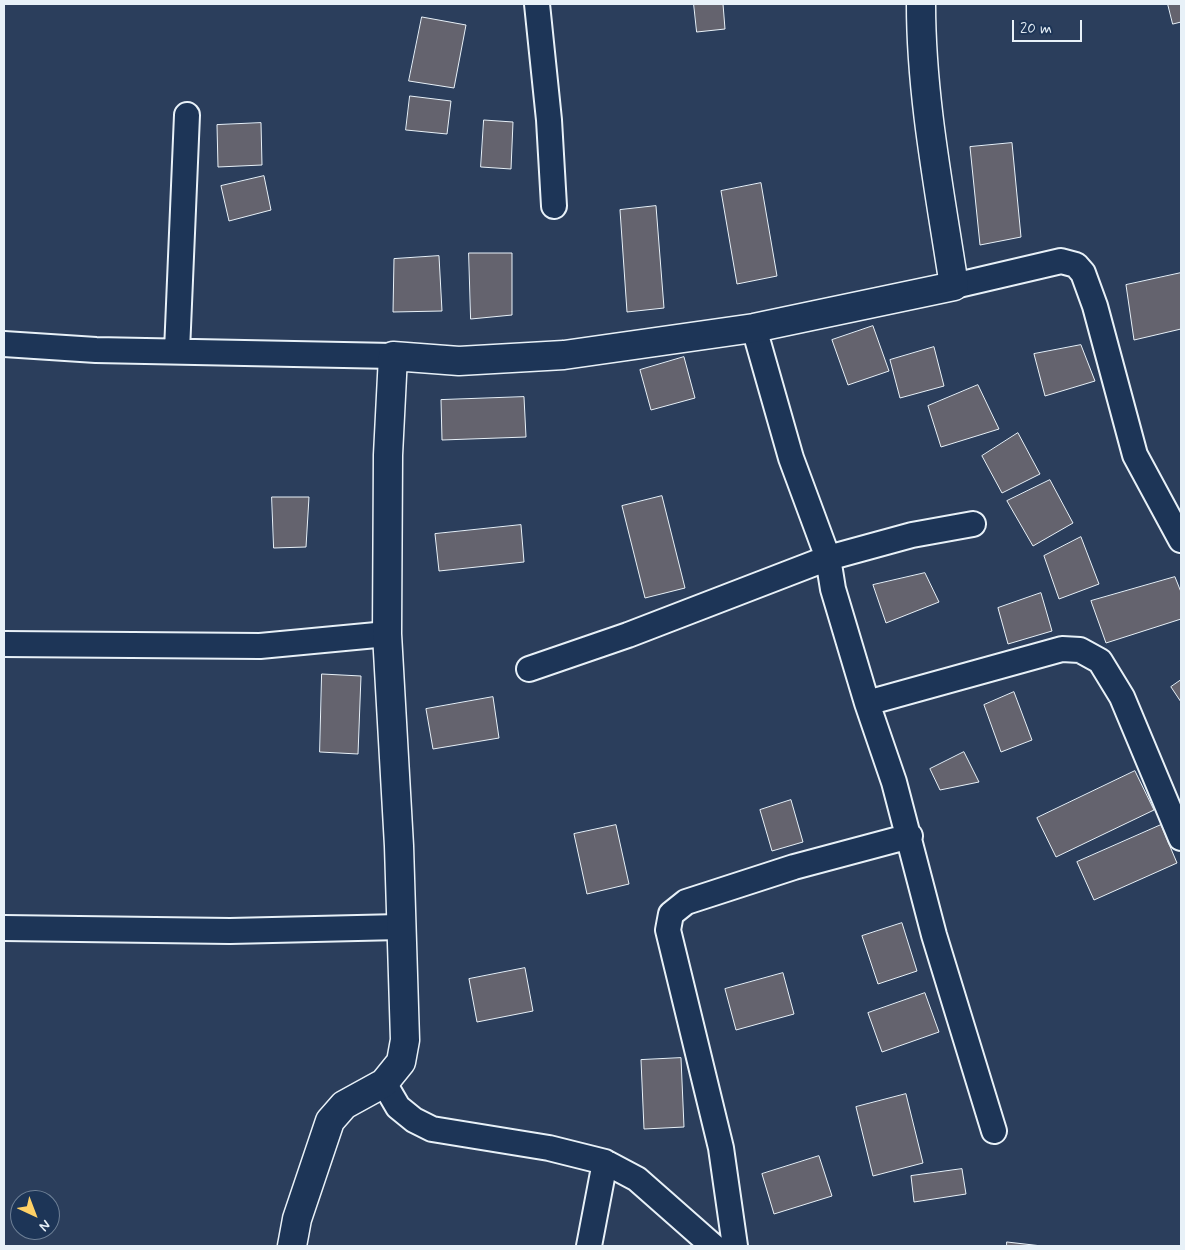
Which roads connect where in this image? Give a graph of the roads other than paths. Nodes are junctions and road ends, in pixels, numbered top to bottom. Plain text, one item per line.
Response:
1 (537, 4) edge
2 (921, 4) edge
3 (187, 115) dead end
4 (554, 206) dead end
5 (954, 286) junction
6 (754, 328) junction
7 (4, 344) edge
8 (177, 351) junction
9 (393, 356) junction
10 (973, 524) dead end
11 (1181, 540) edge
12 (828, 558) junction
13 (387, 634) junction
14 (4, 644) edge
15 (529, 669) dead end
16 (867, 703) junction
17 (910, 836) junction
18 (1181, 838) edge
19 (400, 927) junction
20 (4, 928) edge
21 (384, 1083) junction
22 (994, 1131) dead end
23 (605, 1162) junction
24 (292, 1246) edge
25 (589, 1246) edge
26 (713, 1246) edge
27 (735, 1246) edge

1 - 4 street
2 - 5 street
3 - 8 street
5 - 6 street
5 - 11 street
6 - 9 street
6 - 12 street
7 - 8 street
8 - 9 street
9 - 13 street
10 - 12 street
12 - 15 street
12 - 16 street
13 - 14 street
13 - 19 street
16 - 17 street
16 - 18 street
17 - 22 street
17 - 27 street
19 - 20 street
19 - 21 street
21 - 23 street
21 - 24 street
23 - 25 street
23 - 26 street

